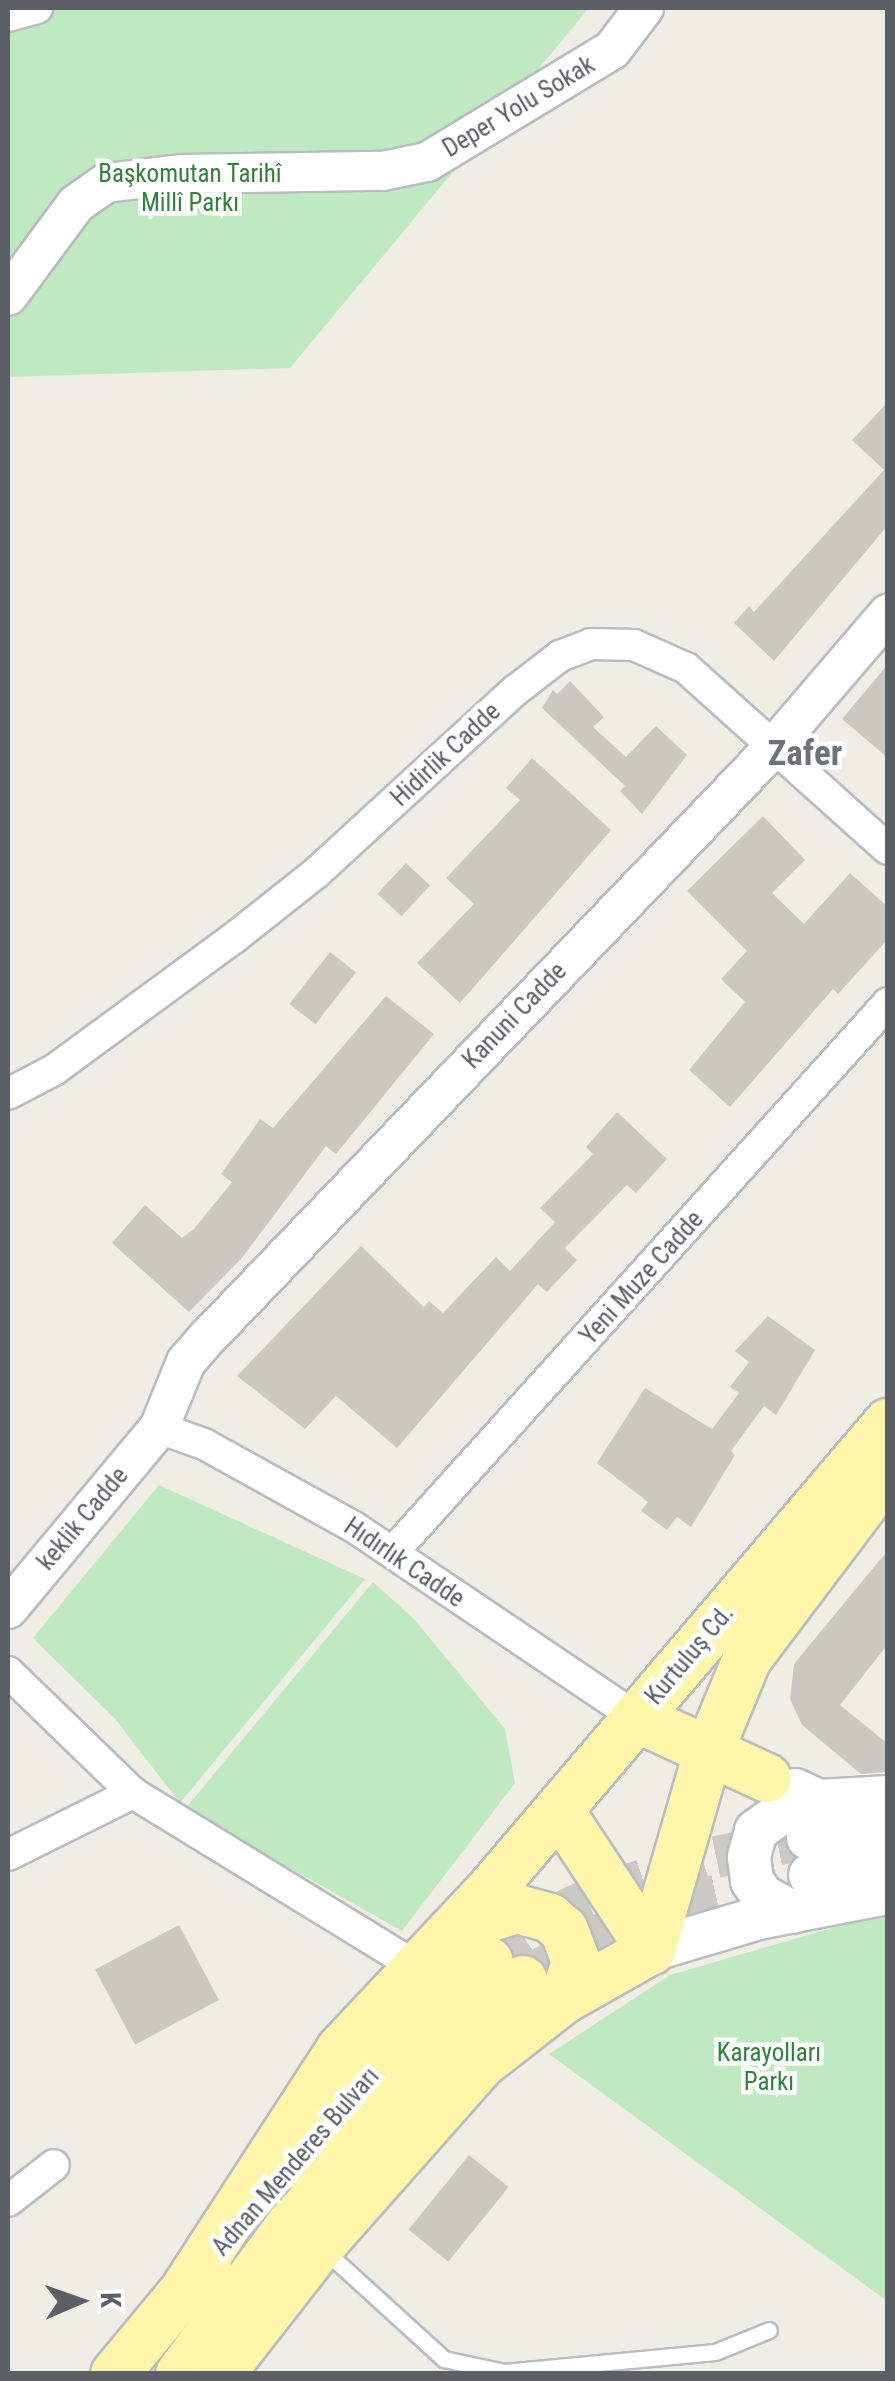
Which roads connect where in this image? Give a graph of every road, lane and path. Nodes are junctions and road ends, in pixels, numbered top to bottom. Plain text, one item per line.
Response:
1 (37, 8) edge
2 (644, 8) edge
3 (8, 16) edge
4 (8, 296) edge
5 (888, 614) edge
6 (773, 748) junction
7 (888, 849) edge
8 (888, 1003) edge
9 (8, 1094) edge
10 (888, 1423) edge
11 (160, 1428) junction
12 (888, 1472) edge
13 (393, 1552) junction
14 (8, 1609) edge
15 (747, 1660) junction
16 (8, 1672) edge
17 (636, 1718) junction
18 (707, 1756) junction
19 (767, 1778) junction
20 (133, 1793) junction
21 (888, 1797) edge
22 (559, 1810) junction
23 (888, 1823) edge
24 (8, 1855) edge
25 (807, 1856) junction
26 (888, 1862) edge
27 (888, 1892) edge
28 (454, 1928) junction
29 (651, 1950) junction
30 (417, 1967) junction
31 (525, 1980) junction
32 (54, 2166) dead end
33 (8, 2201) edge
34 (320, 2246) junction
35 (187, 2286) junction
36 (769, 2330) dead end
37 (115, 2374) edge
38 (180, 2374) edge
39 (220, 2374) edge

1 - 3 street
2 - 4 street, Deper Yolu Sokak
5 - 6 street, Kanuni Cadde
6 - 7 street, Hidirlik Cadde
6 - 9 street, Hidirlik Cadde
6 - 11 street, Kanuni Cadde
8 - 13 street, Yeni Muze Cadde
10 - 17 main road, Kurtuluş Cd.
11 - 13 street, Hıdırlık Cadde
11 - 14 street, keklik Cadde
12 - 15 main road, Kurtuluş Cd.
13 - 17 street, Hıdırlık Cadde
15 - 18 main road, Kurtuluş Cd.
15 - 19 main road
16 - 20 street
17 - 18 main road
17 - 22 main road, Kurtuluş Cd.
18 - 19 main road
18 - 29 main road, Kurtuluş Cd.
19 - 25 main road
20 - 24 street
20 - 30 street
21 - 25 main road
22 - 28 main road, Kurtuluş Cd.
22 - 29 main road
23 - 25 main road
25 - 26 main road
25 - 27 main road
25 - 29 main road
28 - 30 main road, Kurtuluş Cd.
28 - 31 main road
29 - 31 main road
30 - 35 main road, Kurtuluş Cd.
31 - 34 main road
31 - 35 main road, Adnan Menderes Bulvarı
31 - 38 main road, Adnan Menderes Bulvarı
32 - 33 street
34 - 36 lane
34 - 39 main road
35 - 37 main road, Adnan Menderes Bulvarı

